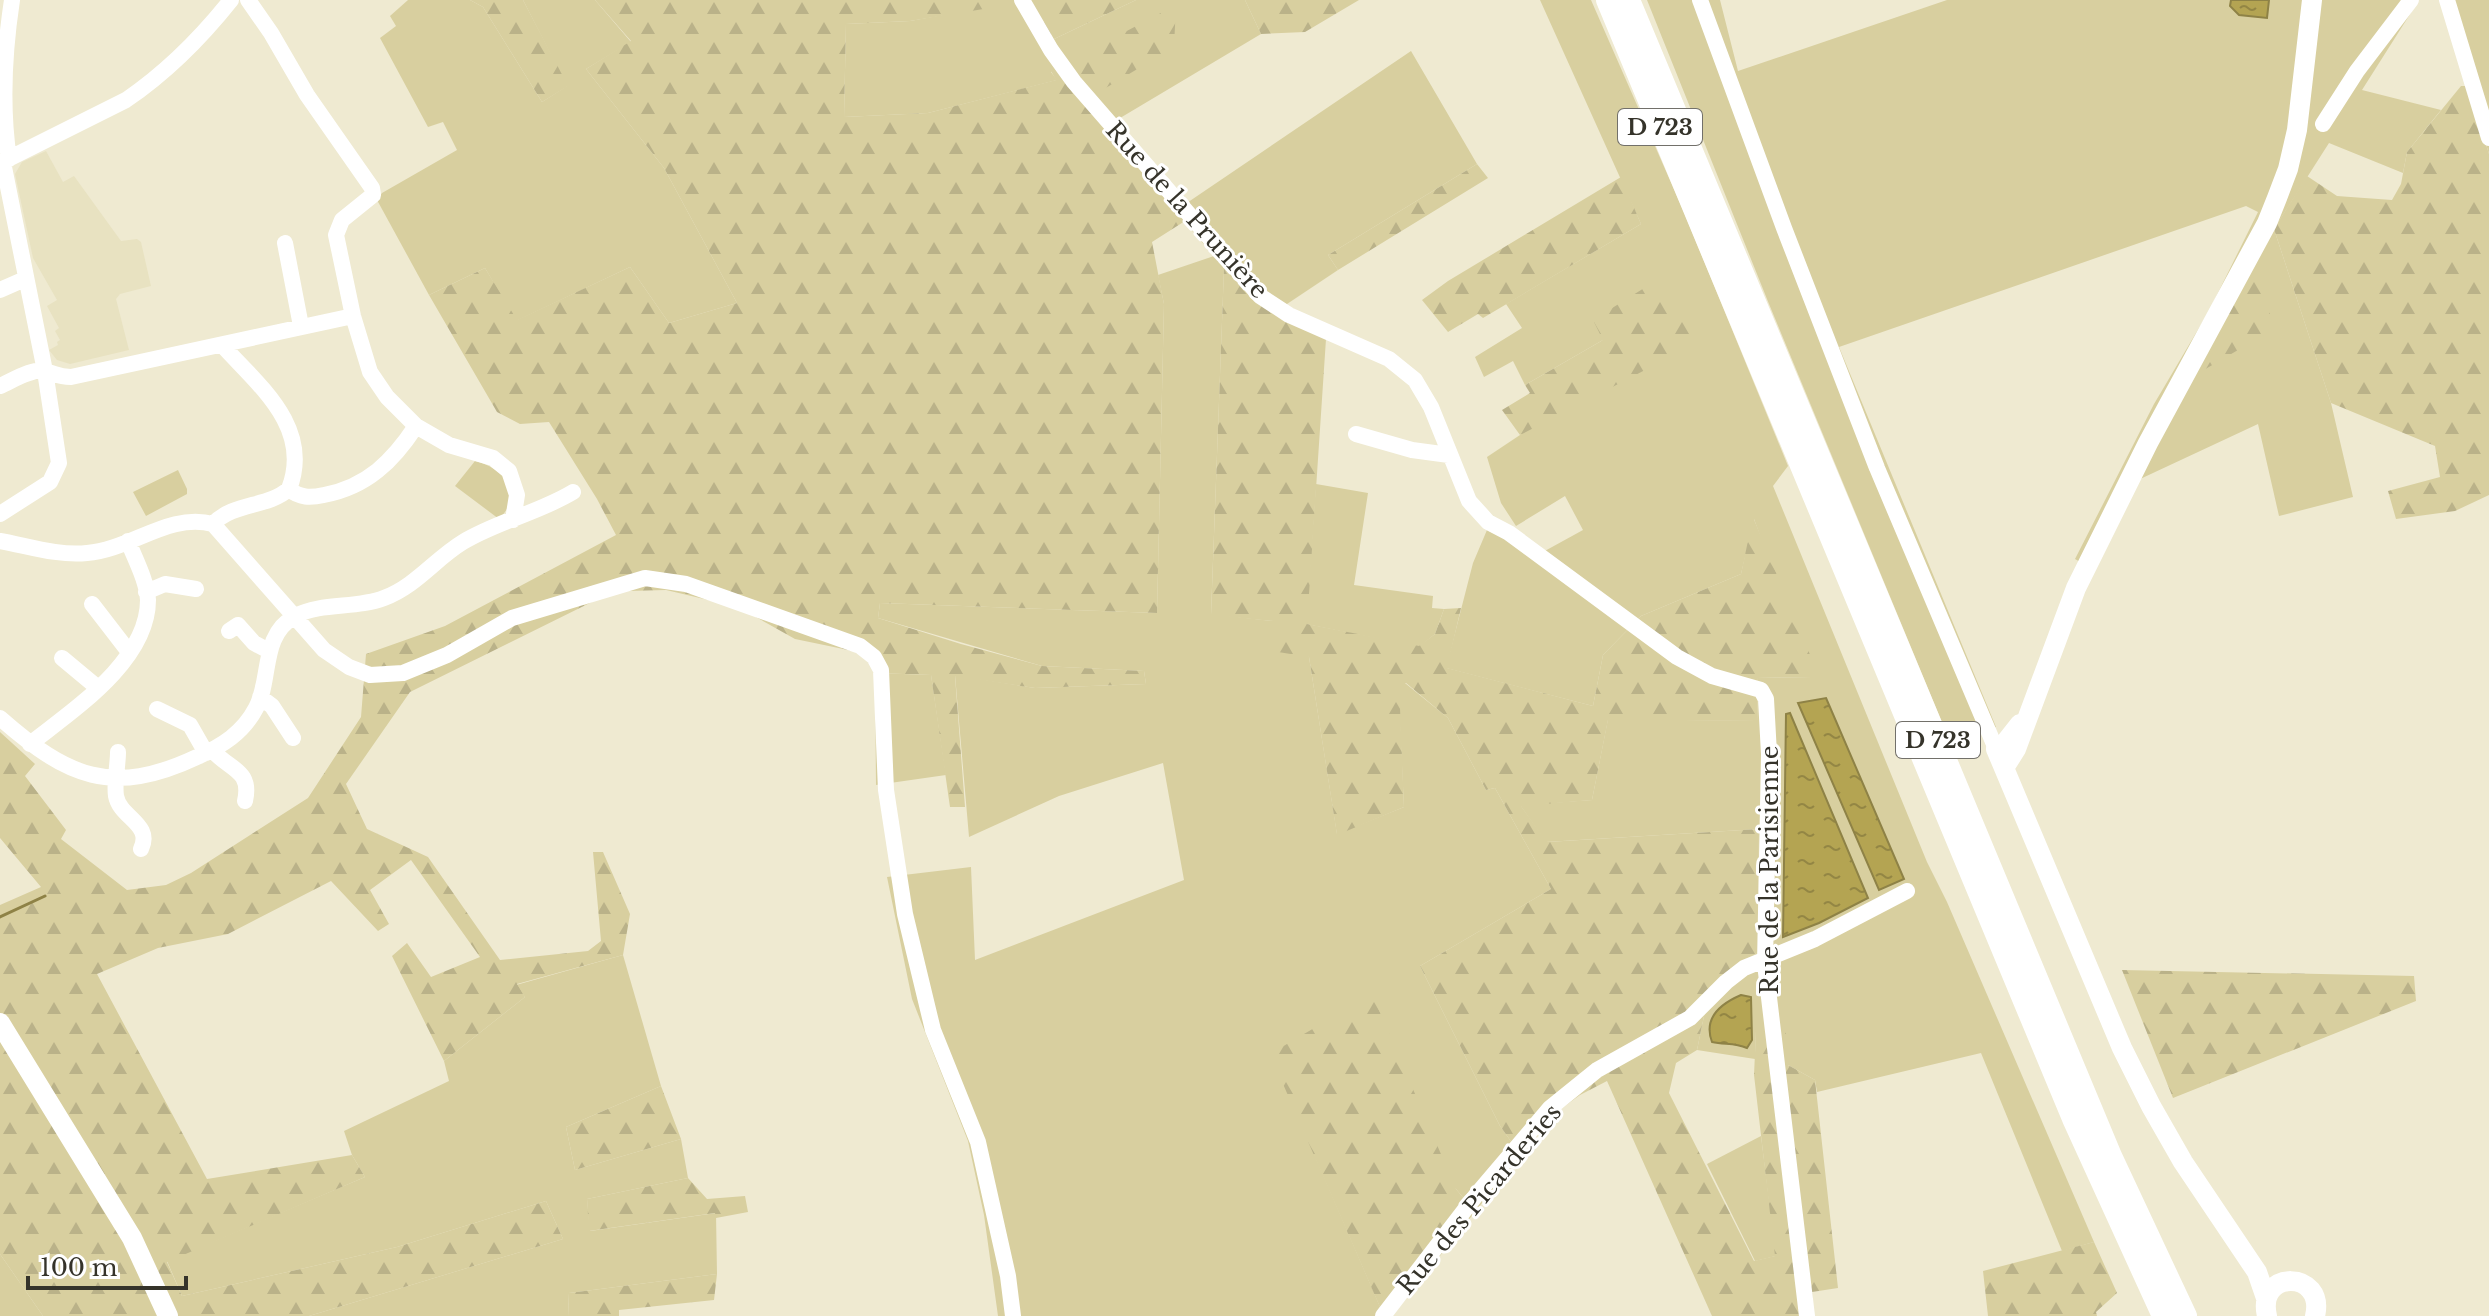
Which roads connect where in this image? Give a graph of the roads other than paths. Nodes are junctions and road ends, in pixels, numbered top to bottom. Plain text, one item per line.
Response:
1 (12, 0) edge
2 (231, 0) edge
3 (248, 0) edge
4 (1022, 0) edge
5 (1607, 0) edge
6 (1629, 0) edge
7 (1700, 0) edge
8 (2312, 0) edge
9 (2411, 0) edge
10 (2447, 0) edge
11 (2323, 124) dead end
12 (2489, 138) edge
13 (4, 161) edge
14 (285, 243) dead end
15 (25, 279) junction
16 (0, 290) edge
17 (353, 316) junction
18 (301, 326) junction
19 (222, 345) junction
20 (45, 371) junction
21 (0, 386) edge
22 (416, 426) junction
23 (1356, 434) dead end
24 (1449, 455) junction
25 (289, 489) junction
26 (573, 492) dead end
27 (0, 514) edge
28 (513, 520) junction
29 (213, 524) junction
30 (4, 539) edge
31 (128, 541) junction
32 (196, 589) dead end
33 (146, 592) junction
34 (92, 604) dead end
35 (1613, 610) joint
36 (296, 616) junction
37 (229, 631) dead end
38 (269, 651) junction
39 (129, 652) junction
40 (62, 658) dead end
41 (98, 688) junction
42 (260, 697) junction
43 (157, 709) dead end
44 (0, 718) edge
45 (293, 738) dead end
46 (30, 744) junction
47 (118, 752) dead end
48 (210, 752) junction
49 (2000, 758) junction
50 (117, 780) junction
51 (245, 801) dead end
52 (141, 849) dead end
53 (1907, 891) dead end
54 (1765, 958) junction
55 (0, 1023) edge
56 (2234, 1236) junction
57 (2283, 1282) junction
58 (2266, 1311) edge
59 (168, 1316) edge
60 (1013, 1316) edge
61 (1383, 1316) edge
62 (1807, 1316) edge
63 (2163, 1316) edge
64 (2186, 1316) edge
65 (2315, 1316) edge

1 - 13 street
2 - 13 street
3 - 17 street
4 - 24 street, Rue de la Prunière
5 - 63 highway, D 723
6 - 64 highway, D 723
7 - 49 street
8 - 49 main road
9 - 11 street
10 - 12 street
13 - 15 street
14 - 18 street
15 - 16 street
15 - 20 street
17 - 18 street
17 - 22 street
18 - 19 street
19 - 20 street
19 - 25 street
20 - 21 street
20 - 27 street
22 - 25 street
22 - 28 street
23 - 24 street
24 - 35 street, Rue de la Prunière
25 - 29 street
26 - 28 street
28 - 36 street
29 - 31 street
29 - 36 street
30 - 31 street
31 - 33 street
32 - 33 street
33 - 39 street
34 - 39 street
35 - 54 street, Rue de la Parisienne
36 - 38 street
36 - 60 street
37 - 38 street
38 - 42 street
39 - 41 street
40 - 41 street
41 - 46 street
42 - 45 street
42 - 48 street
43 - 48 street
44 - 46 street
46 - 50 street
47 - 50 street
48 - 50 street
48 - 51 street
49 - 56 main road
50 - 52 street
53 - 54 street, Rue des Picarderies
54 - 61 street, Rue des Picarderies
54 - 62 street, Rue de la Parisienne
55 - 59 main road
56 - 57 main road
56 - 58 main road
57 - 58 main road
57 - 65 main road

